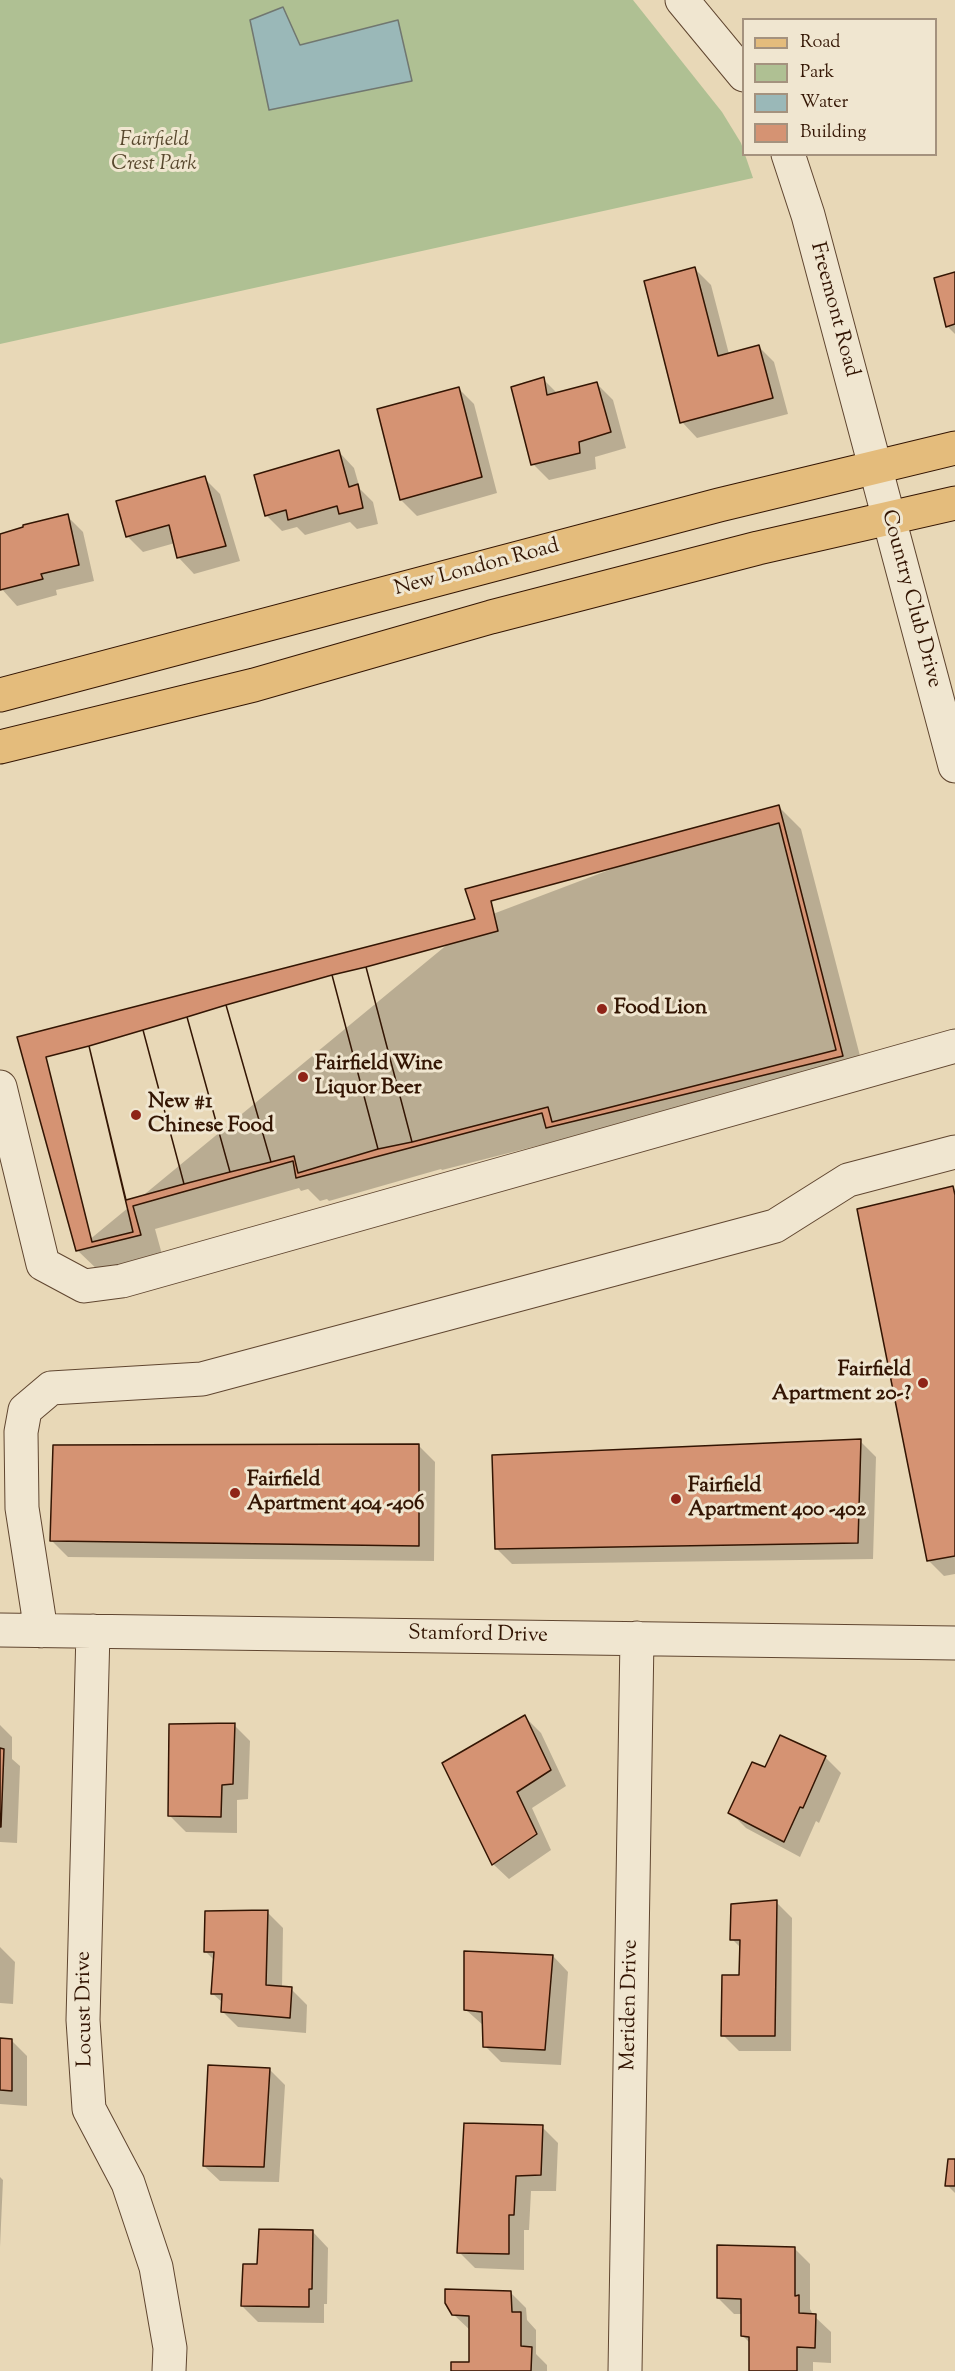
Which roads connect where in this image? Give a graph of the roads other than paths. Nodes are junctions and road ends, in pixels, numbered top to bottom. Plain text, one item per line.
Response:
1 (682, 0) edge
2 (742, 73) edge
3 (789, 156) edge
4 (955, 448) edge
5 (875, 466) junction
6 (955, 503) edge
7 (889, 519) junction
8 (0, 695) edge
9 (15, 743) edge
10 (0, 764) edge
11 (955, 766) edge
12 (955, 1046) edge
13 (0, 1087) edge
14 (955, 1152) edge
15 (0, 1630) edge
16 (41, 1631) junction
17 (93, 1631) junction
18 (637, 1638) junction
19 (955, 1643) edge
20 (169, 2371) edge
21 (626, 2371) edge

1 - 2 street
3 - 5 street, Freemont Road
4 - 5 main road, New London Road
5 - 7 street, Country Club Drive
5 - 8 main road, New London Road
6 - 7 main road
7 - 9 main road
7 - 11 street, Country Club Drive
9 - 10 street
12 - 13 street
14 - 16 street
15 - 16 street, Stamford Drive
16 - 17 street, Stamford Drive
17 - 18 street, Stamford Drive
17 - 20 street, Locust Drive
18 - 19 street, Stamford Drive
18 - 21 street, Meriden Drive

